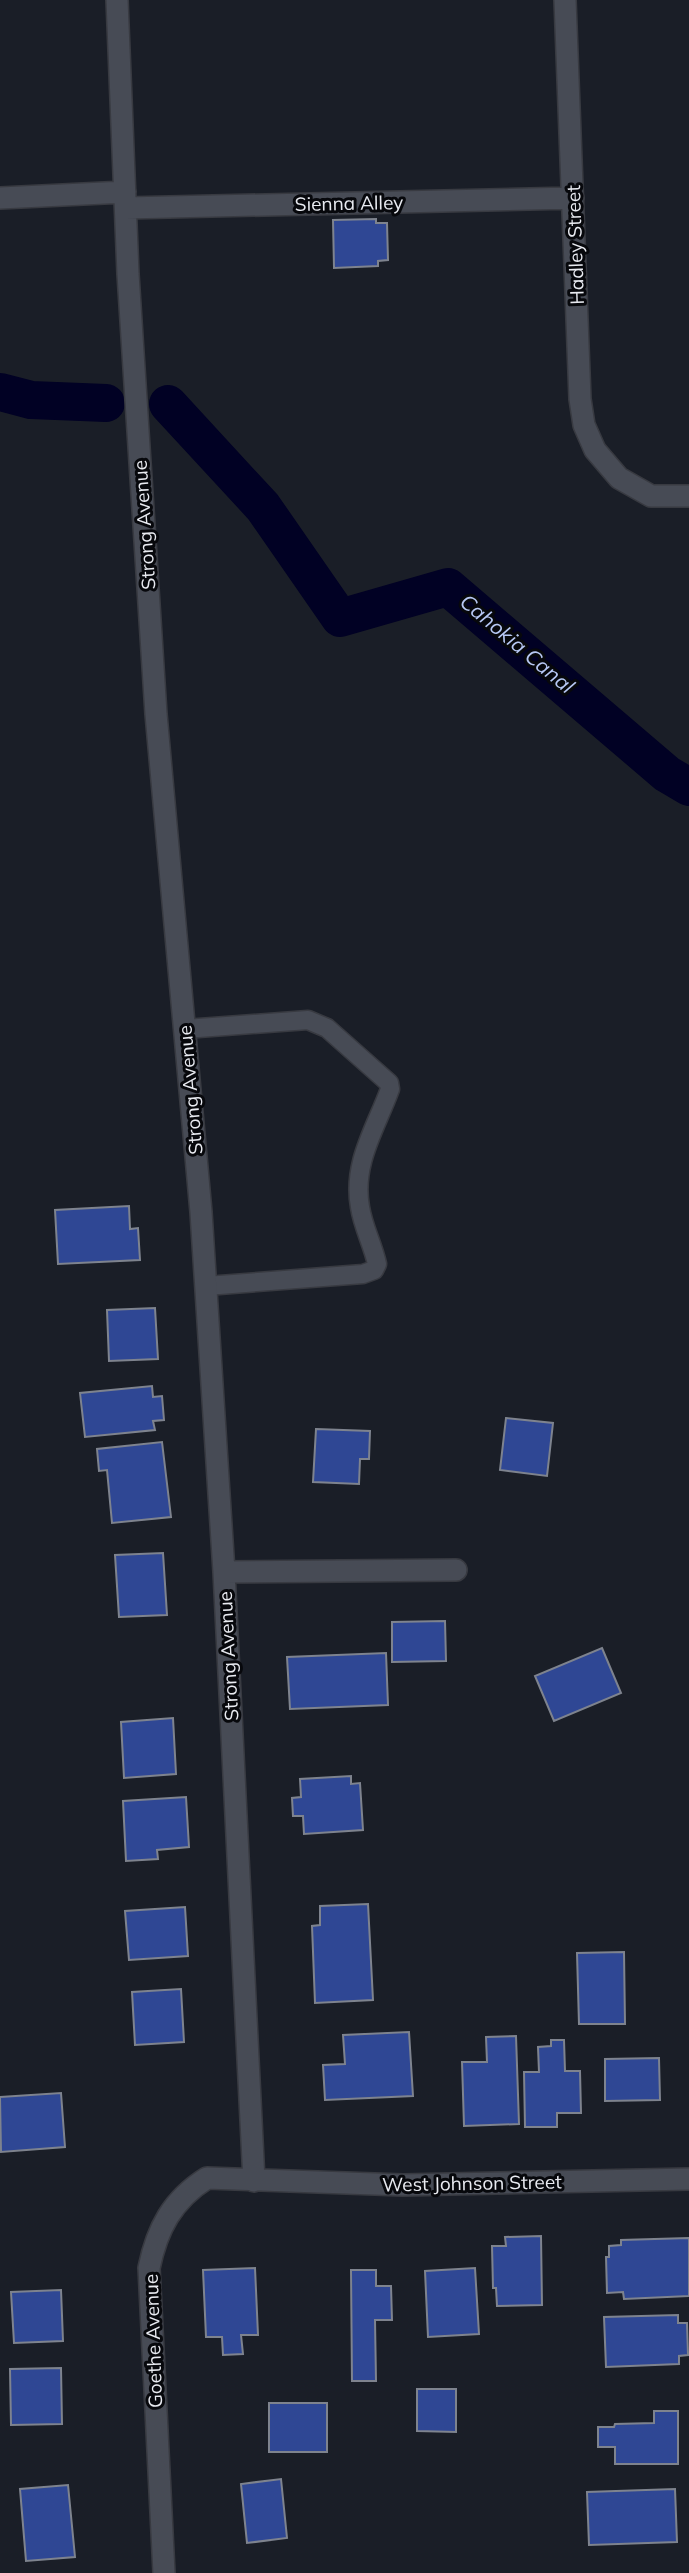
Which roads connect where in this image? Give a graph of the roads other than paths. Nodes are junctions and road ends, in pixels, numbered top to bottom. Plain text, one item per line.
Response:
1 (117, 0) edge
2 (565, 0) edge
3 (0, 198) edge
4 (573, 198) junction
5 (125, 200) junction
6 (689, 495) edge
7 (184, 1029) junction
8 (206, 1286) junction
9 (456, 1570) dead end
10 (224, 1572) junction
11 (689, 2179) edge
12 (254, 2181) junction
13 (164, 2573) edge

1 - 5 street, Strong Avenue
2 - 4 street, Hadley Street
3 - 5 street, Sienna Alley
4 - 5 street, Sienna Alley
4 - 6 street, Hadley Street
5 - 7 street, Strong Avenue
7 - 8 street, Strong Avenue
7 - 8 lane
8 - 10 street, Strong Avenue
9 - 10 street
10 - 12 street, Strong Avenue
11 - 12 street, West Johnson Street
12 - 13 street, Goethe Avenue

